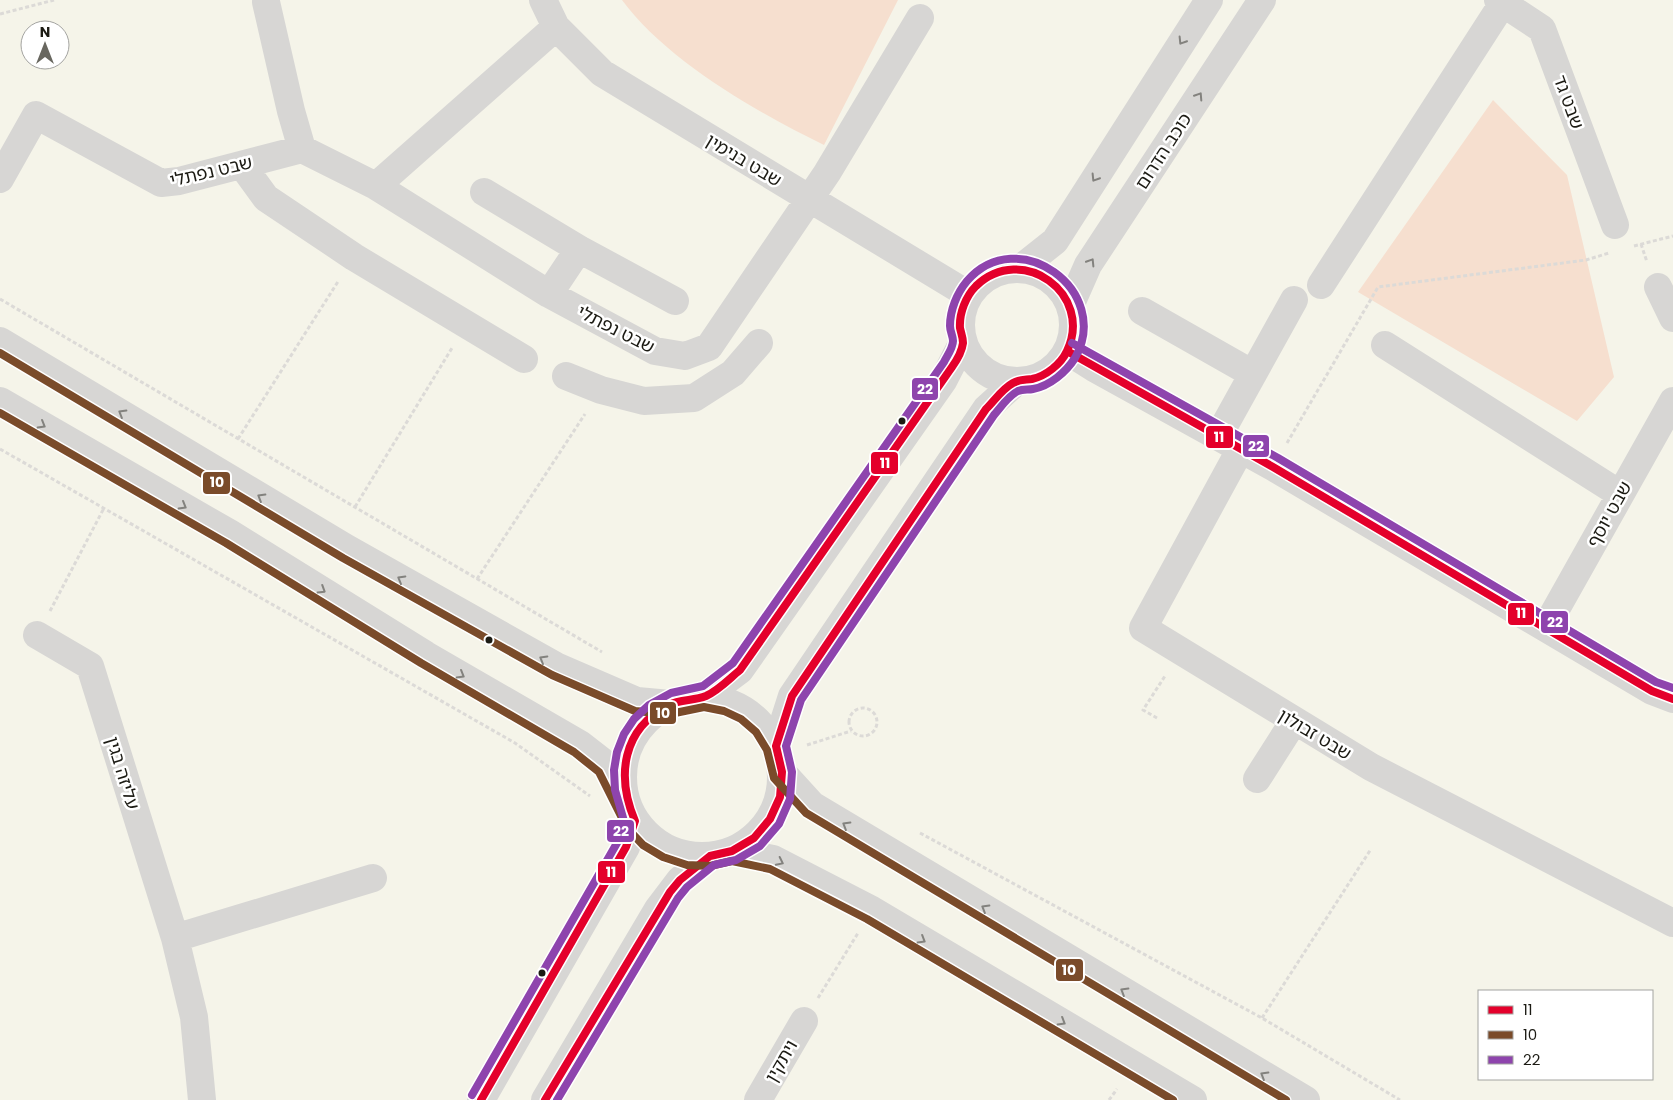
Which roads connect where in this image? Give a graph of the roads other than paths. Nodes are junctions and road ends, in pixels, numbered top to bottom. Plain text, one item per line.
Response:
1 (543, 0) edge
2 (1209, 0) edge
3 (1262, 0) edge
4 (266, 2) dead end
5 (1501, 2) edge
6 (920, 18) dead end
7 (556, 27) junction
8 (302, 149) junction
9 (242, 165) junction
10 (0, 179) edge
11 (376, 186) junction
12 (484, 192) dead end
13 (809, 200) junction
14 (1615, 225) road end
15 (579, 249) junction
16 (1021, 268) junction
17 (1321, 286) dead end
18 (1658, 288) road end
19 (549, 294) junction
20 (969, 295) junction
21 (1294, 300) dead end
22 (675, 301) dead end
23 (1070, 306) junction
24 (1142, 311) dead end
25 (1673, 318) edge
26 (0, 341) edge
27 (963, 342) junction
28 (759, 343) dead end
29 (1385, 345) dead end
30 (1067, 351) junction
31 (685, 356) junction
32 (524, 359) dead end
33 (1253, 374) junction
34 (566, 376) dead end
35 (1017, 381) junction
36 (694, 398) junction
37 (0, 401) edge
38 (1673, 401) edge
39 (1229, 443) junction
40 (1620, 494) junction
41 (1546, 626) junction
42 (37, 635) road end
43 (704, 698) junction
44 (1673, 699) edge
45 (670, 704) junction
46 (1294, 721) junction
47 (776, 746) junction
48 (782, 772) junction
49 (1257, 779) dead end
50 (630, 809) junction
51 (721, 854) junction
52 (373, 878) dead end
53 (1673, 923) edge
54 (175, 938) junction
55 (804, 1021) road end
56 (202, 1100) edge
57 (481, 1100) edge
58 (544, 1100) edge
59 (758, 1100) edge
60 (1193, 1100) edge
61 (1306, 1100) edge

1 - 7 street, שבט בנימין
2 -> 16 street
23 -> 3 street, כוכב הדרום
4 - 8 street
5 - 14 street, שבט גד
5 - 17 street
6 - 13 street
7 - 11 street
7 - 13 street, שבט בנימין
8 - 9 street, שבט נפתלי
8 - 11 street, שבט נפתלי
9 - 10 street, שבט נפתלי
9 - 32 street
11 - 19 street, שבט נפתלי
12 - 15 street
13 - 20 street, שבט בנימין
13 - 31 street
15 - 19 street
15 - 22 street
16 - 20 street
16 - 23 street
18 - 25 street
19 - 31 street, שבט נפתלי
20 - 27 street
21 - 33 street
23 - 30 street
24 - 33 street
45 -> 26 street
27 - 35 street
27 - 43 street
28 - 36 street
29 - 40 street
30 - 35 street
30 - 39 street
31 - 36 street
33 - 39 street
34 - 36 street
35 - 47 street
37 -> 50 street
38 - 40 street, שבט יוסף
39 - 41 street
39 - 46 street, שבט זבולון
40 - 41 street, שבט יוסף
41 - 44 street
42 - 54 street, עליזה בגין
43 - 45 street
43 - 47 street
45 - 50 street
46 - 49 street
46 - 53 street, שבט זבולון
47 - 48 street
48 - 51 street
61 -> 48 street
50 - 51 street
50 - 57 street
51 - 58 street
51 -> 60 street
52 - 54 street
54 - 56 street, עליזה בגין
55 - 59 street, ויתקין

